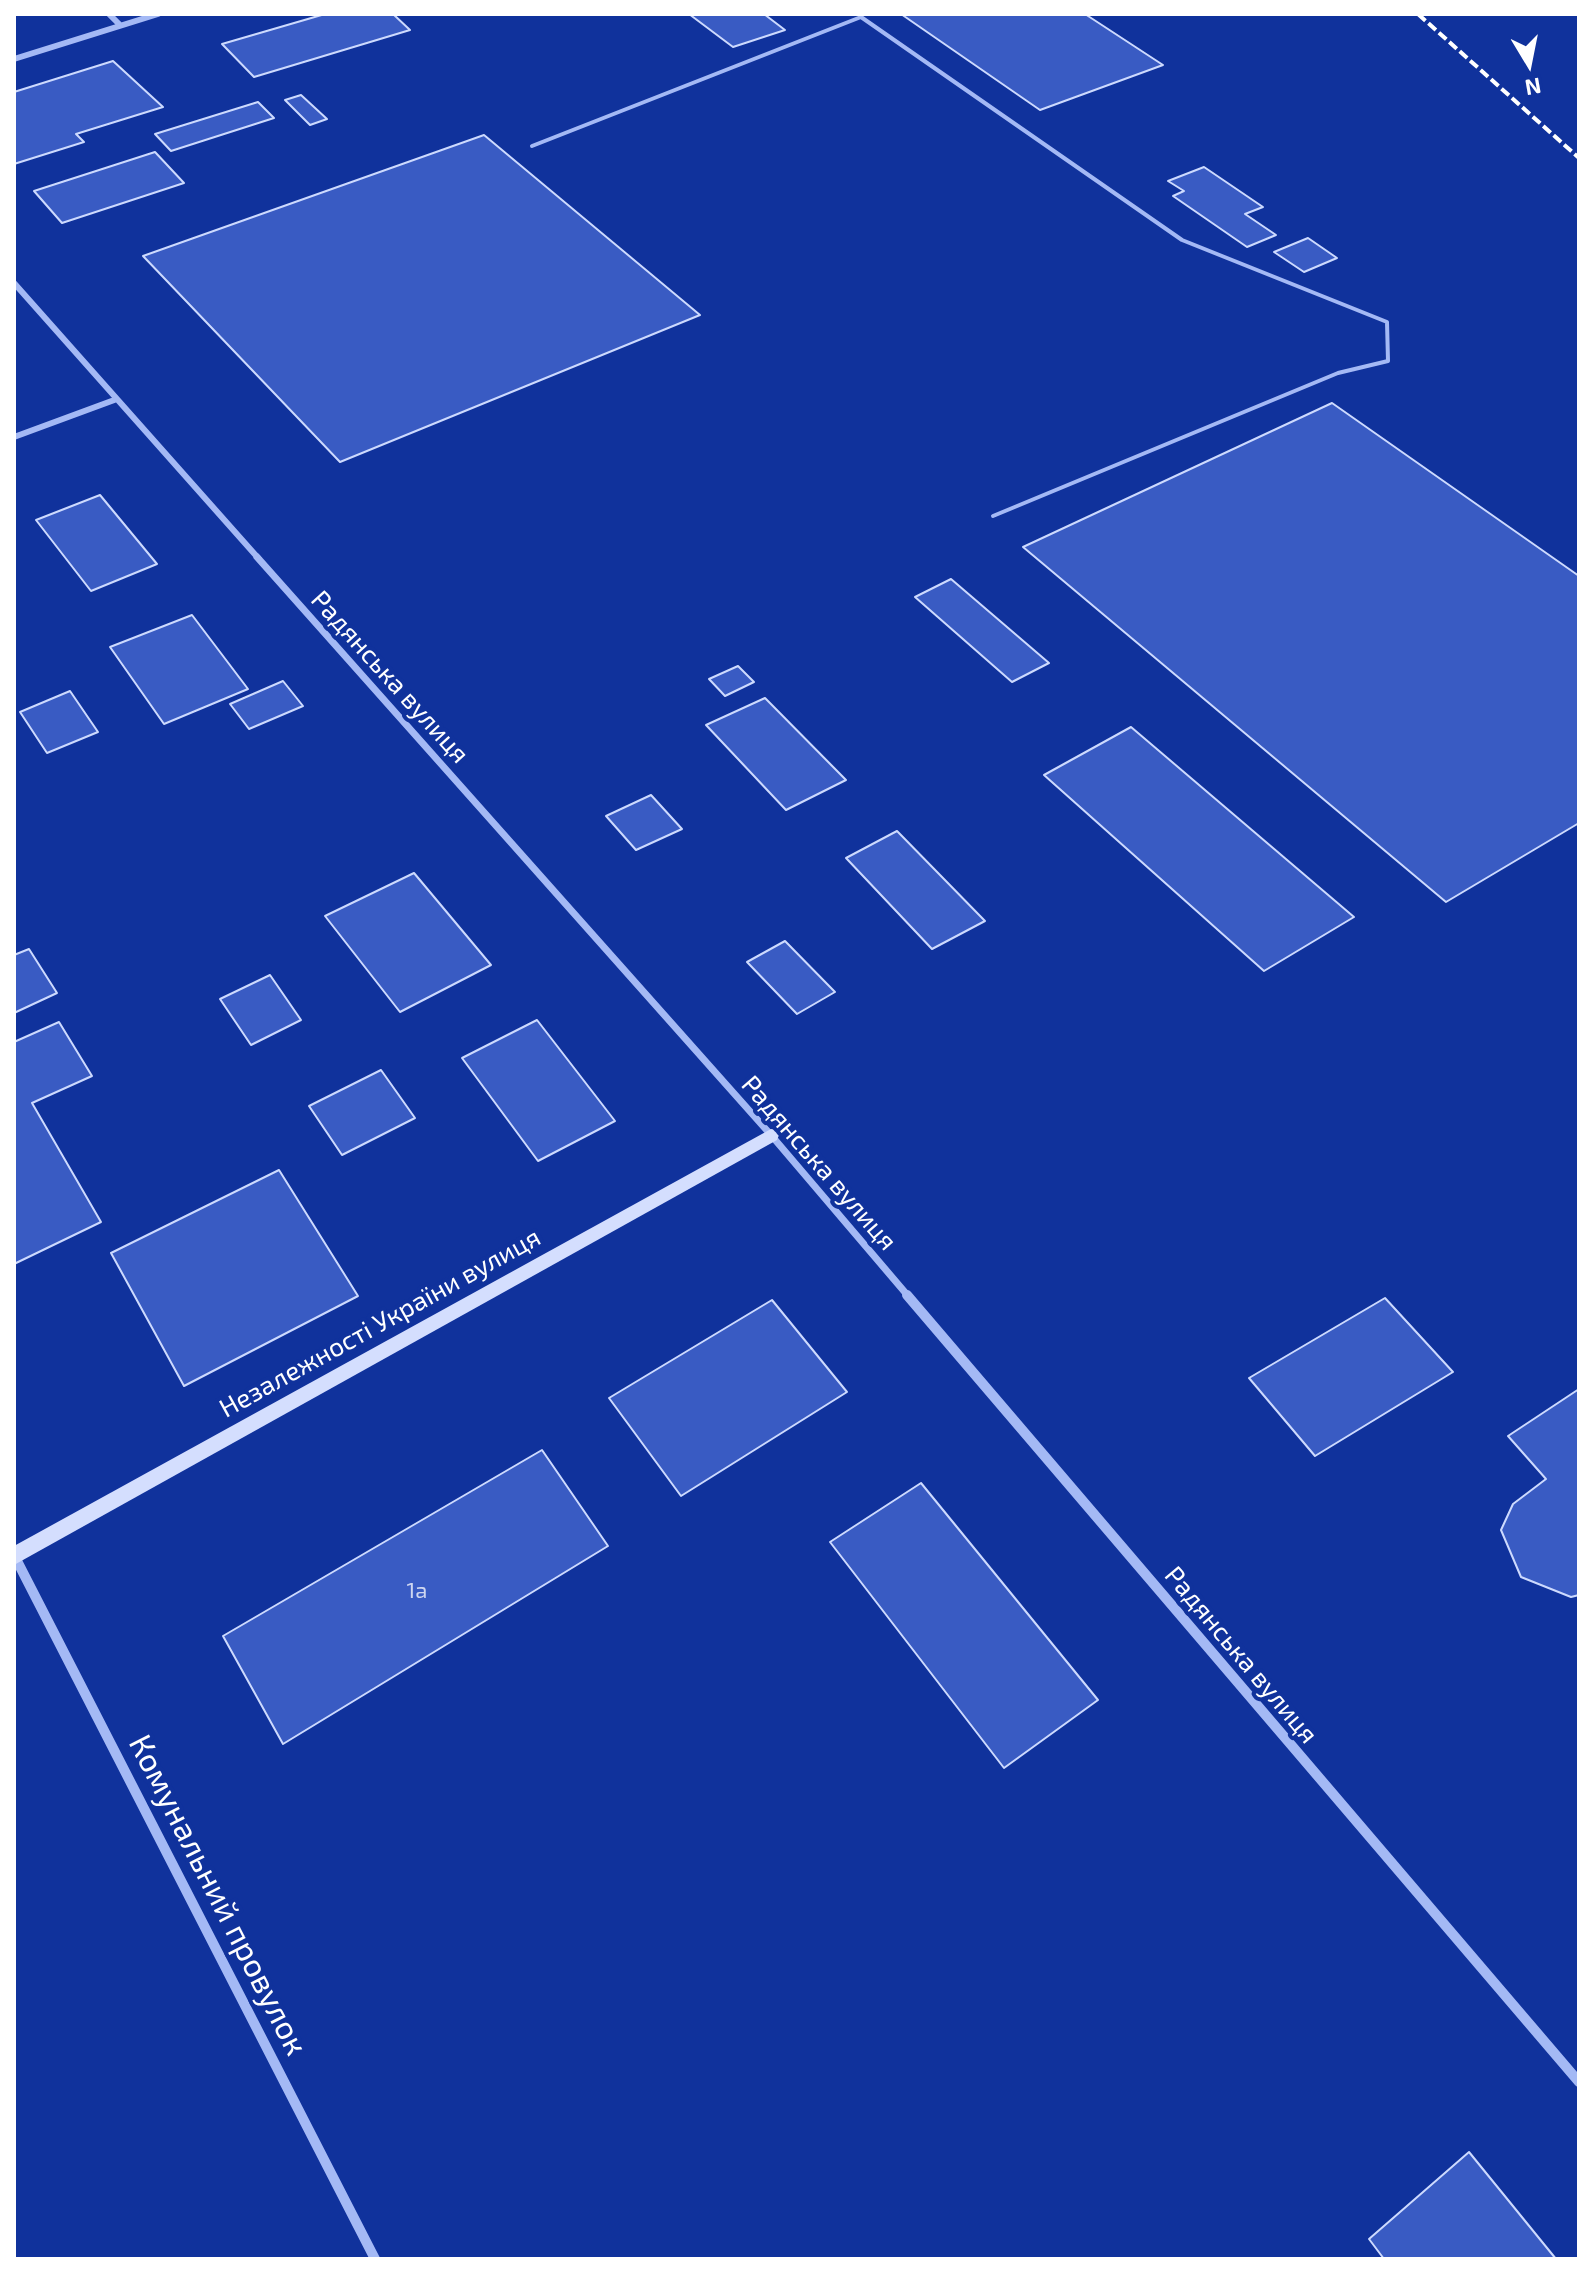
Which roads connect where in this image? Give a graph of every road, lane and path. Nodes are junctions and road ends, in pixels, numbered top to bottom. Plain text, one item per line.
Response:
1 (109, 14) edge
2 (158, 14) edge
3 (860, 15) edge
4 (120, 25) junction
5 (14, 59) edge
6 (532, 146) dead end
7 (14, 283) edge
8 (117, 399) junction
9 (14, 437) edge
10 (993, 516) dead end
11 (771, 1135) junction
12 (14, 1556) edge
13 (1579, 2082) edge
14 (375, 2259) edge

1 - 4 street
2 - 4 street
3 - 6 lane
3 - 10 lane
4 - 5 street
7 - 8 street, Радянська вулиця
8 - 9 street
8 - 11 street, Радянська вулиця
11 - 12 street, Незалежності України вулиця
11 - 13 street, Радянська вулиця
12 - 14 street, Комунальний провулок

